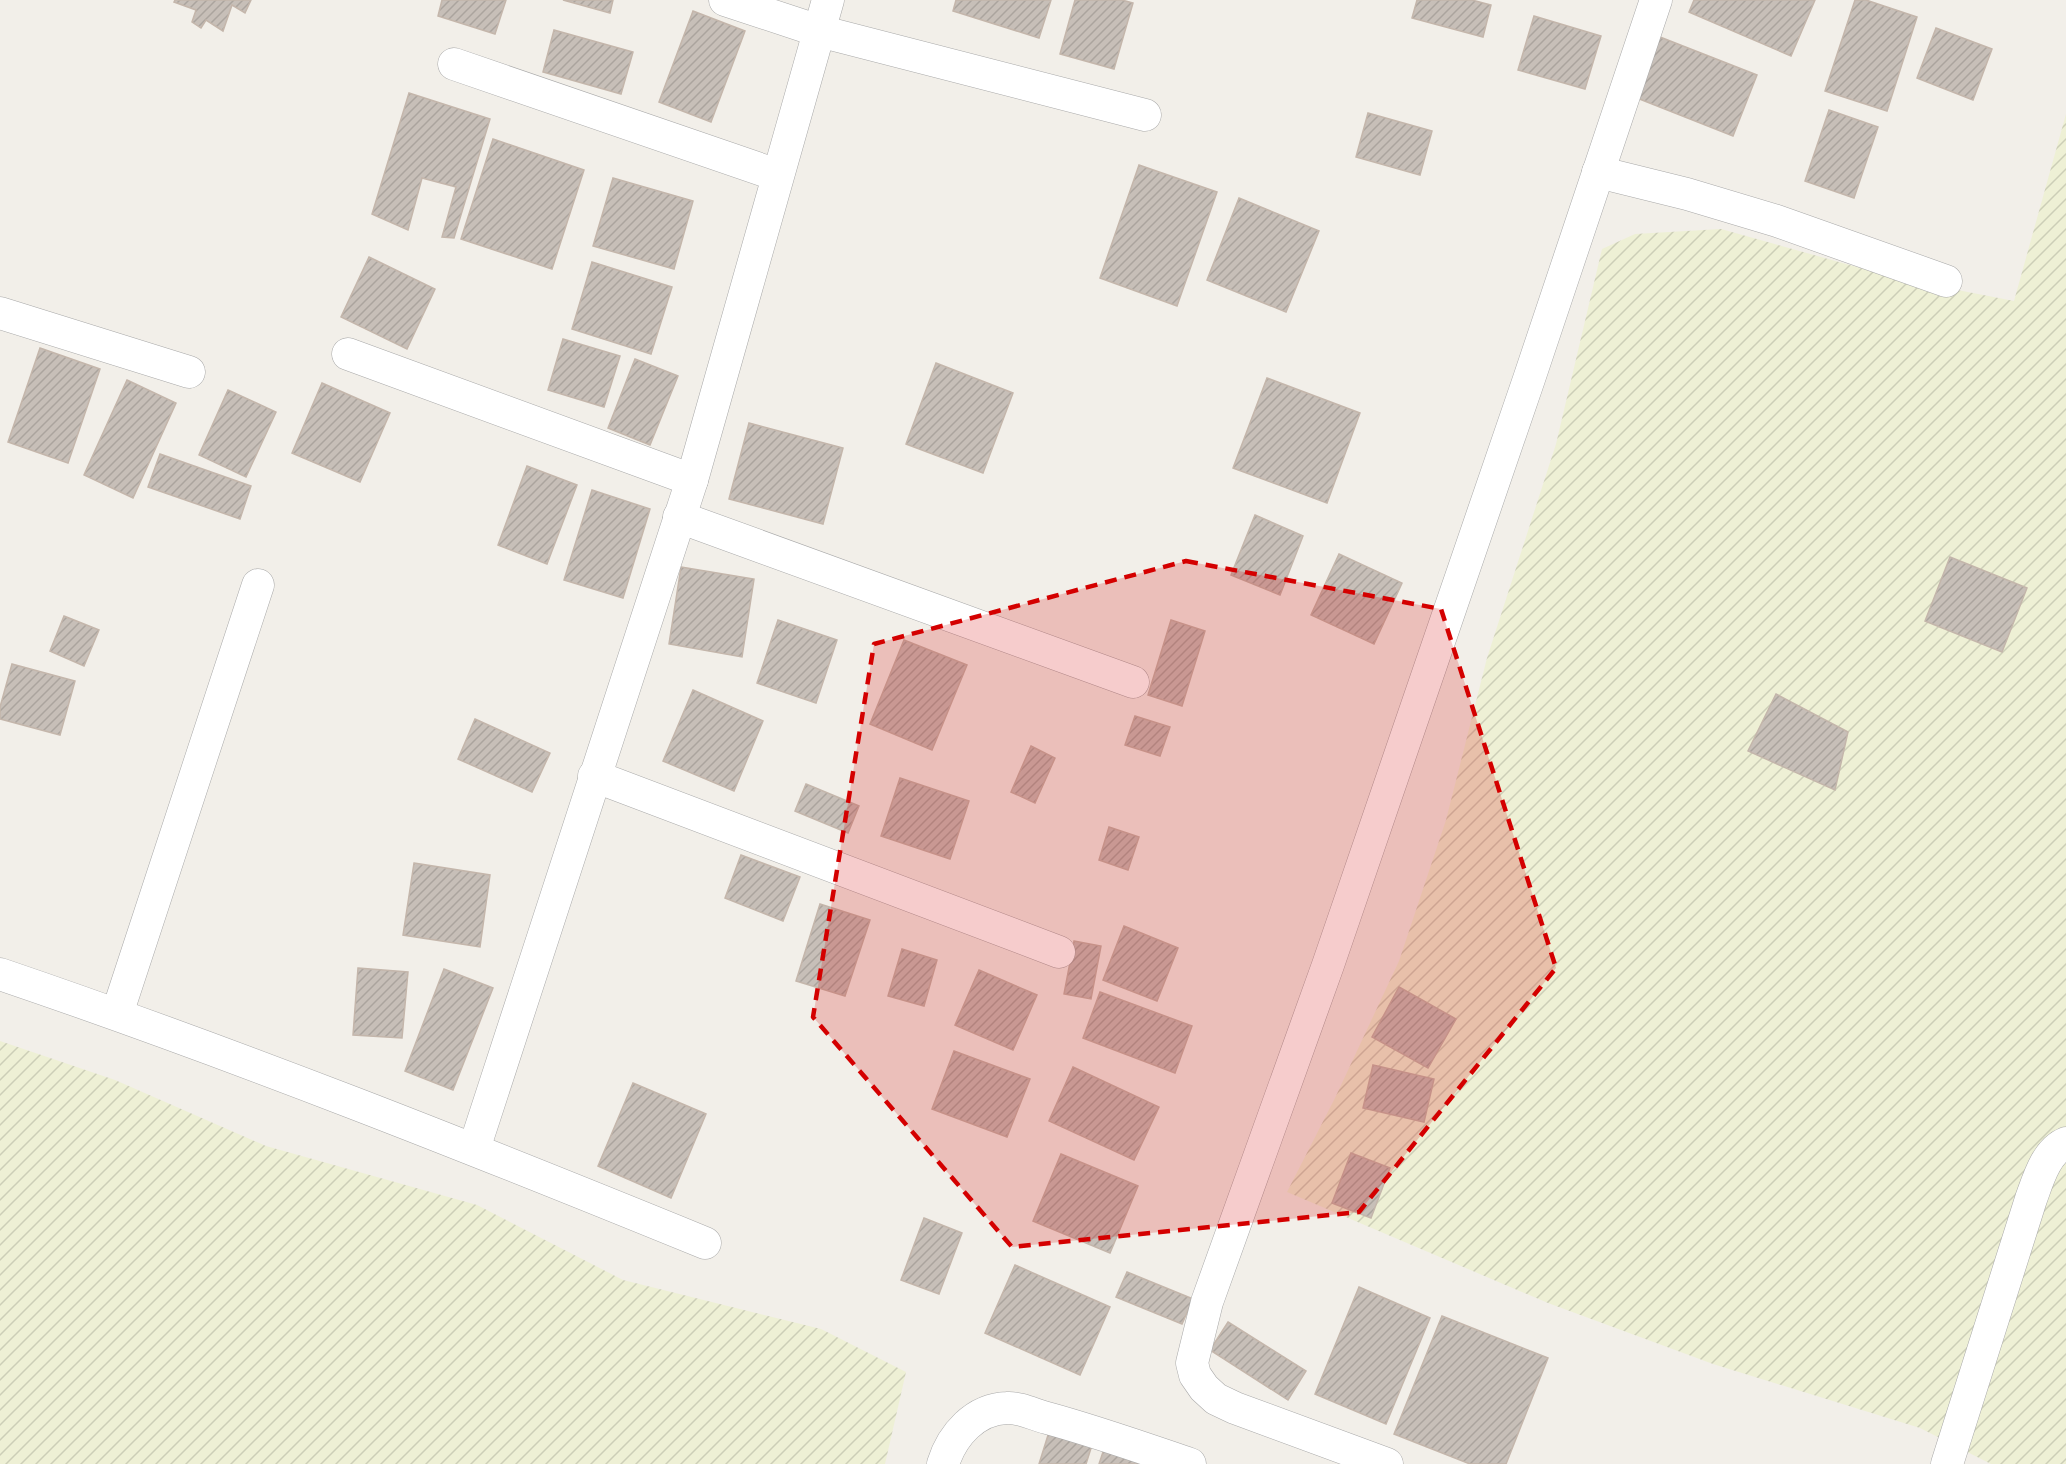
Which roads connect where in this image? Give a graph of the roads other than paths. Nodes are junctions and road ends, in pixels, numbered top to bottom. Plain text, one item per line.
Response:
1 (725, 0) edge
2 (828, 0) edge
3 (1656, 0) edge
4 (819, 31) junction
5 (454, 64) dead end
6 (1145, 116) dead end
7 (1598, 172) junction
8 (777, 175) junction
9 (1946, 281) dead end
10 (0, 313) edge
11 (348, 354) dead end
12 (189, 372) dead end
13 (692, 480) junction
14 (679, 517) junction
15 (258, 585) dead end
16 (1132, 682) dead end
17 (594, 776) junction
18 (1059, 952) dead end
19 (0, 974) edge
20 (117, 1014) junction
21 (2066, 1143) edge
22 (474, 1149) junction
23 (705, 1243) dead end
24 (943, 1464) edge
25 (1190, 1464) edge
26 (1387, 1464) edge
27 (1947, 1464) edge

1 - 4 street
2 - 4 street
3 - 7 street
4 - 6 street
4 - 8 street
5 - 8 street
7 - 9 street
7 - 26 street
8 - 13 street
10 - 12 street
11 - 13 street
13 - 14 street
14 - 16 street
14 - 17 street
15 - 20 street
17 - 18 street
17 - 22 street
19 - 20 street
20 - 22 street
21 - 27 street
22 - 23 street
24 - 25 street

